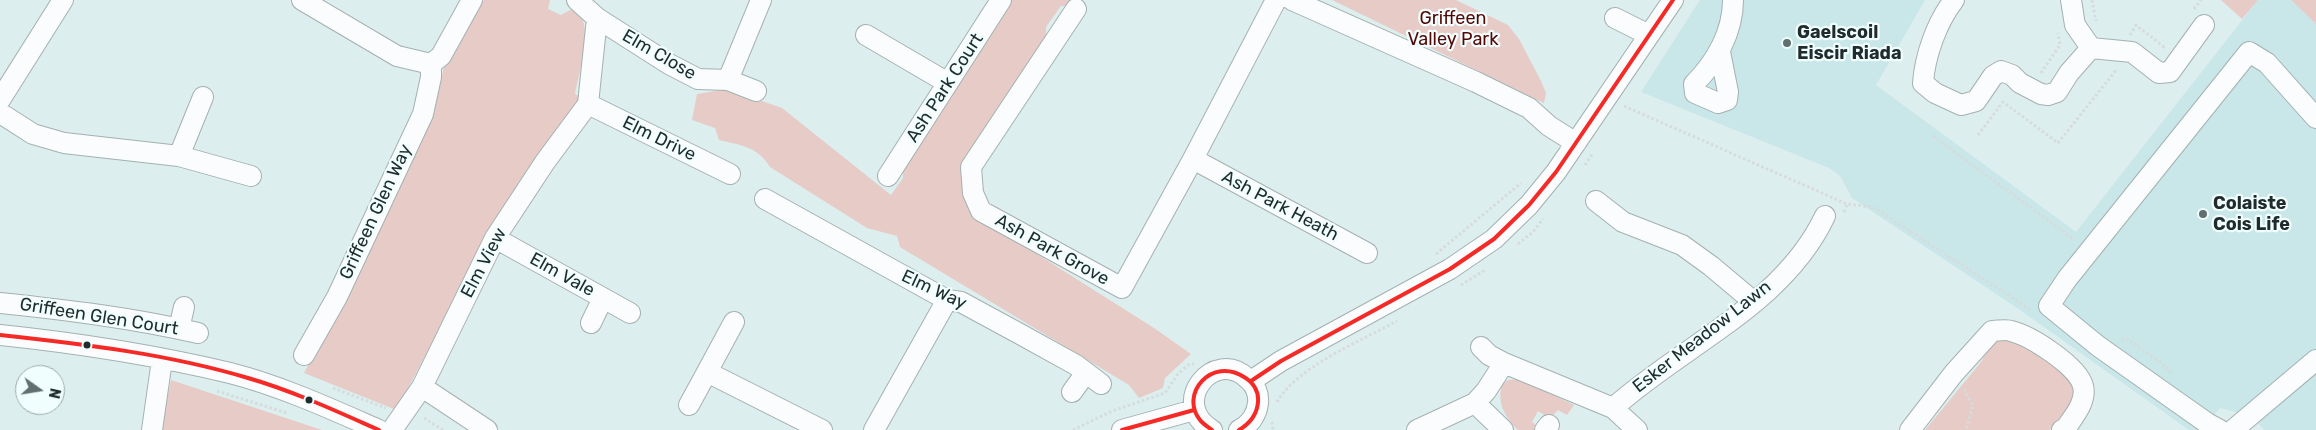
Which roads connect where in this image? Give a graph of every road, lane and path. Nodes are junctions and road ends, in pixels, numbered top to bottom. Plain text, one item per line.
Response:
1 (64, 0) edge
2 (302, 0) edge
3 (472, 0) edge
4 (576, 0) edge
5 (761, 0) edge
6 (1001, 0) edge
7 (1276, 0) edge
8 (1292, 0) edge
9 (1673, 0) edge
10 (1732, 0) edge
11 (1954, 0) edge
12 (2071, 0) edge
13 (2092, 0) edge
14 (2201, 0) edge
15 (1076, 9) dead end
16 (597, 18) junction
17 (1616, 18) dead end
18 (2197, 19) joint
19 (2097, 25) dead end
20 (2056, 27) dead end
21 (866, 35) dead end
22 (1650, 35) junction
23 (2125, 37) dead end
24 (2169, 40) dead end
25 (2091, 48) junction
26 (1720, 52) dead end
27 (431, 64) junction
28 (2038, 78) dead end
29 (728, 80) junction
30 (948, 83) junction
31 (756, 91) dead end
32 (203, 97) dead end
33 (0, 100) edge
34 (588, 104) junction
35 (1624, 106) dead end
36 (0, 113) edge
37 (2316, 118) edge
38 (1933, 136) dead end
39 (1576, 143) junction
40 (179, 156) junction
41 (1193, 159) junction
42 (730, 174) dead end
43 (251, 176) dead end
44 (888, 176) dead end
45 (1525, 180) dead end
46 (764, 200) dead end
47 (1596, 201) dead end
48 (1847, 204) junction
49 (1834, 214) joint
50 (495, 238) junction
51 (2079, 244) dead end
52 (1367, 253) dead end
53 (1432, 258) dead end
54 (603, 298) junction
55 (947, 300) junction
56 (1754, 302) junction
57 (0, 303) edge
58 (184, 307) dead end
59 (630, 313) dead end
60 (2035, 316) dead end
61 (734, 322) dead end
62 (591, 323) dead end
63 (0, 335) edge
64 (2116, 341) dead end
65 (1481, 347) dead end
66 (304, 354) dead end
67 (162, 360) junction
68 (2316, 360) edge
69 (1504, 363) junction
70 (1196, 364) dead end
71 (707, 372) junction
72 (1954, 374) junction
73 (1251, 381) junction
74 (2170, 381) dead end
75 (422, 387) junction
76 (216, 390) dead end
77 (1072, 392) dead end
78 (1476, 403) junction
79 (690, 405) dead end
80 (1612, 408) junction
81 (1194, 410) junction
82 (290, 414) dead end
83 (424, 418) dead end
84 (1242, 429) edge
85 (152, 430) edge
86 (379, 430) edge
87 (392, 430) edge
88 (442, 430) edge
89 (487, 430) edge
90 (822, 430) edge
91 (874, 430) edge
92 (1073, 430) edge
93 (1122, 430) edge
94 (1212, 430) edge
95 (1417, 430) edge
96 (1502, 430) edge
97 (1637, 430) edge
98 (1910, 430) edge
99 (1966, 430) edge
100 (2062, 430) edge
101 (2220, 430) edge
102 (2233, 430) edge

1 - 33 street
2 - 27 street
3 - 27 street
4 - 16 street, Elm Close
5 - 29 street
6 - 30 street, Ash Park Court
7 - 41 street, Ash Park Grove
8 - 39 street
9 - 22 street
10 - 26 street
11 - 25 street
12 - 25 street
13 - 19 path
14 - 18 path
15 - 41 street, Ash Park Grove
16 - 29 street, Elm Close
16 - 34 street, Elm Close
17 - 22 street
18 - 25 street
20 - 28 path
21 - 30 street
22 - 39 street
23 - 24 path
27 - 66 street, Griffeen Glen Way
29 - 31 street, Elm Close
30 - 44 street, Ash Park Court
32 - 40 street
34 - 42 street, Elm Drive
34 - 50 street, Elm View
35 - 48 path
36 - 40 street
37 - 101 street
38 - 51 path
39 - 73 street
40 - 43 street
41 - 52 street, Ash Park Heath
45 - 53 path
46 - 55 street, Elm Way
47 - 56 street
48 - 49 path
48 - 60 path
49 - 56 street, Esker Meadow Lawn
50 - 54 street, Elm Vale
50 - 75 street, Elm View
54 - 59 street, Elm Vale
54 - 62 street
55 - 77 street, Elm Way
55 - 91 street
56 - 80 street, Esker Meadow Lawn
57 - 58 street, Griffeen Glen Court
61 - 71 street
63 - 67 street
64 - 74 path
65 - 69 street
67 - 85 street
67 - 86 street
68 - 102 street
69 - 78 street
69 - 80 street
70 - 92 path
71 - 79 street
71 - 90 street
72 - 98 street
72 - 99 path
72 - 100 street
73 - 81 street
73 - 84 street
75 - 87 street, Elm View
75 - 89 street
76 - 82 path
78 - 95 street
78 - 96 street
80 - 97 street
81 - 93 street
81 - 94 street
83 - 88 path

